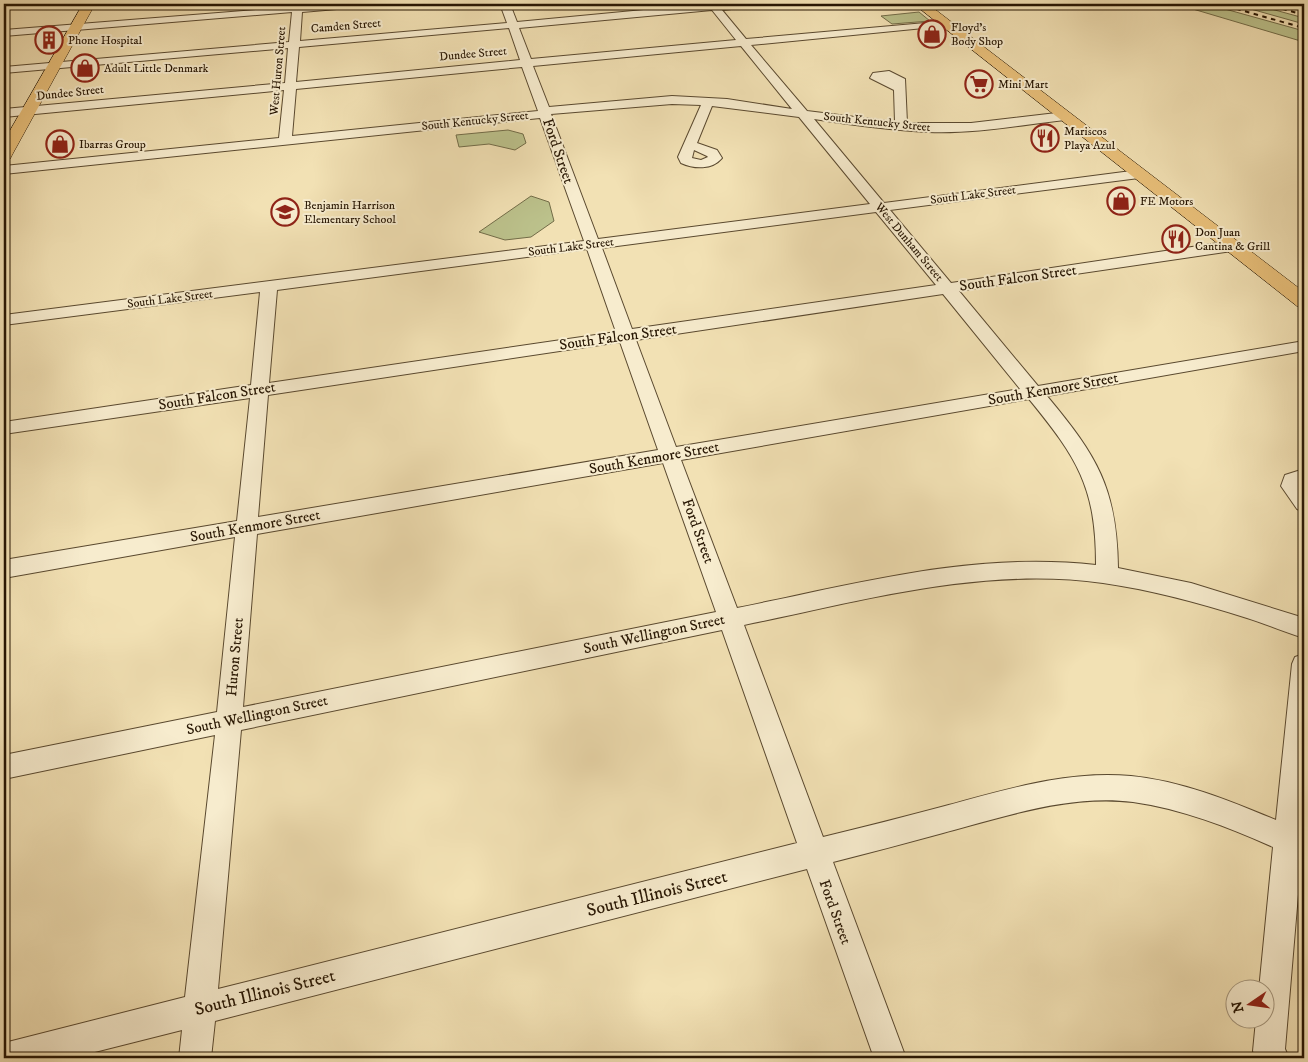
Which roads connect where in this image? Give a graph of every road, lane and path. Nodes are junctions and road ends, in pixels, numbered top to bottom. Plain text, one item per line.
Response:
1 (90, 4) edge
2 (360, 4) edge
3 (505, 4) edge
4 (750, 4) edge
5 (920, 4) edge
6 (713, 5) edge
7 (297, 6) edge
8 (944, 23) junction
9 (513, 25) junction
10 (76, 27) junction
11 (4, 33) edge
12 (744, 42) junction
13 (294, 44) junction
14 (527, 63) junction
15 (54, 65) junction
16 (4, 70) edge
17 (290, 86) junction
18 (900, 88) dead end
19 (708, 102) junction
20 (29, 111) junction
21 (545, 112) junction
22 (4, 113) edge
23 (803, 114) junction
24 (1064, 116) junction
25 (901, 126) junction
26 (285, 141) junction
27 (692, 145) dead end
28 (4, 156) edge
29 (4, 170) edge
30 (1139, 174) junction
31 (880, 207) junction
32 (592, 244) junction
33 (1232, 246) junction
34 (269, 286) junction
35 (948, 288) junction
36 (1304, 302) edge
37 (4, 320) edge
38 (625, 336) junction
39 (1304, 346) edge
40 (260, 390) junction
41 (1034, 392) junction
42 (4, 428) edge
43 (671, 454) junction
44 (1304, 476) edge
45 (1304, 504) edge
46 (247, 528) junction
47 (4, 569) edge
48 (1108, 575) junction
49 (730, 618) junction
50 (1304, 628) edge
51 (1304, 664) edge
52 (229, 721) junction
53 (4, 767) edge
54 (1297, 843) edge
55 (814, 854) junction
56 (200, 1009) junction
57 (1266, 1056) edge
58 (8, 1058) edge
59 (195, 1058) edge
60 (890, 1058) edge

1 - 10 main road
2 - 7 street
3 - 9 street, Ford Street
4 - 6 street, Camden Street
5 - 8 main road
6 - 9 street, Camden Street
6 - 12 street, West Dunham Street
7 - 10 street
7 - 13 street, West Huron Street
8 - 12 street, Dundee Street
8 - 24 main road
9 - 13 street, Camden Street
9 - 14 street, Ford Street
10 - 11 street
10 - 15 main road
12 - 14 street, Dundee Street
12 - 23 street, West Dunham Street
13 - 15 street, Camden Street
13 - 17 street, West Huron Street
14 - 17 street, Dundee Street
14 - 21 street, Ford Street
15 - 16 street, Camden Street
15 - 20 main road
17 - 20 street, Dundee Street
17 - 26 street, West Huron Street
18 - 25 street
19 - 21 street, South Kentucky Street
19 - 23 street, South Kentucky Street
19 - 27 street
20 - 22 street, Dundee Street
20 - 28 main road
21 - 26 street, South Kentucky Street
21 - 32 street, Ford Street
23 - 25 street, South Kentucky Street
23 - 31 street, West Dunham Street
24 - 25 street, South Kentucky Street
24 - 30 main road
26 - 29 street, South Kentucky Street
30 - 31 street, South Lake Street
30 - 33 main road
31 - 32 street, South Lake Street
31 - 35 street, West Dunham Street
32 - 34 street, South Lake Street
32 - 38 street, Ford Street
33 - 35 street, South Falcon Street
33 - 36 main road
34 - 37 street, South Lake Street
34 - 40 street, Huron Street
35 - 38 street, South Falcon Street
35 - 41 street, West Dunham Street
38 - 40 street, South Falcon Street
38 - 43 street, Ford Street
39 - 41 street, South Kenmore Street
40 - 42 street, South Falcon Street
40 - 46 street, Huron Street
41 - 43 street, South Kenmore Street
41 - 48 street, West Dunham Street
43 - 46 street, South Kenmore Street
43 - 49 street, Ford Street
44 - 45 street
46 - 47 street, South Kenmore Street
46 - 52 street, Huron Street
48 - 49 street, South Wellington Street
48 - 50 street, South Wellington Street
49 - 52 street, South Wellington Street
49 - 55 street, Ford Street
51 - 54 street
52 - 53 street, South Wellington Street
52 - 56 street, Huron Street
54 - 55 street, South Illinois Street
54 - 57 street
55 - 56 street, South Illinois Street
55 - 60 street, Ford Street
56 - 58 street, South Illinois Street
56 - 59 street, Huron Street

